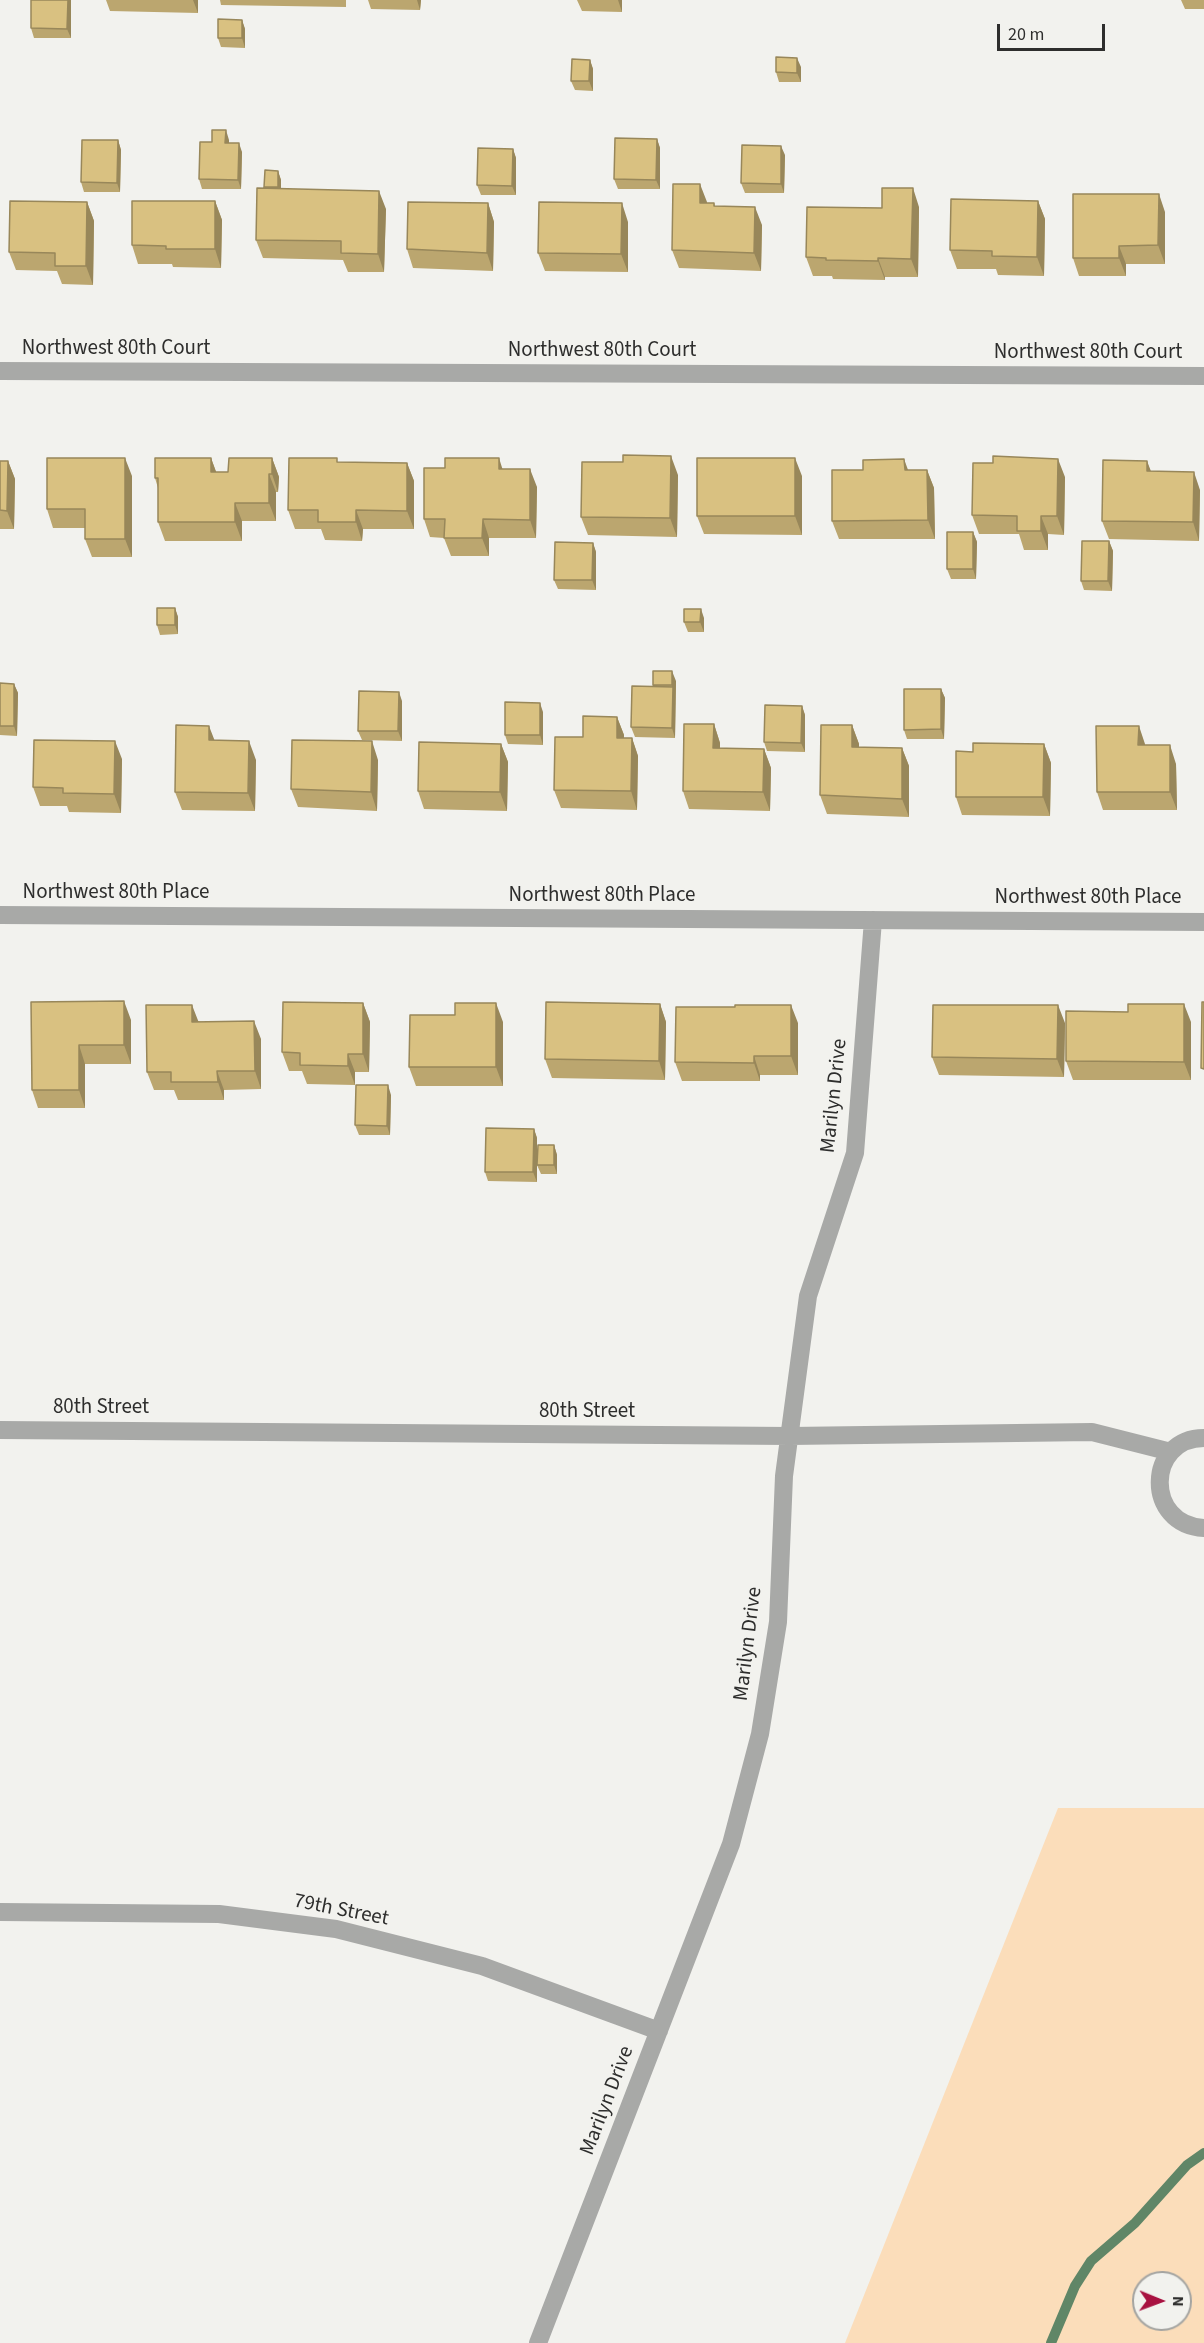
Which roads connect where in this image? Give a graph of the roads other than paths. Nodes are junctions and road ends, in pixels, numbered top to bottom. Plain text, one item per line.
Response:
1 (0, 371) edge
2 (1204, 376) edge
3 (0, 915) edge
4 (873, 920) junction
5 (1204, 922) edge
6 (0, 1430) edge
7 (790, 1436) junction
8 (1204, 1437) edge
9 (1171, 1452) junction
10 (1204, 1527) edge
11 (0, 1912) edge
12 (659, 2031) junction
13 (538, 2343) edge

1 - 2 street, Northwest 80th Court
3 - 4 street, Northwest 80th Place
4 - 5 street, Northwest 80th Place
4 - 7 street, Marilyn Drive
6 - 7 street, 80th Street
7 - 9 street, 80th Street
7 - 12 street, Marilyn Drive
8 - 9 street
9 - 10 street
11 - 12 street, 79th Street
12 - 13 street, Marilyn Drive

